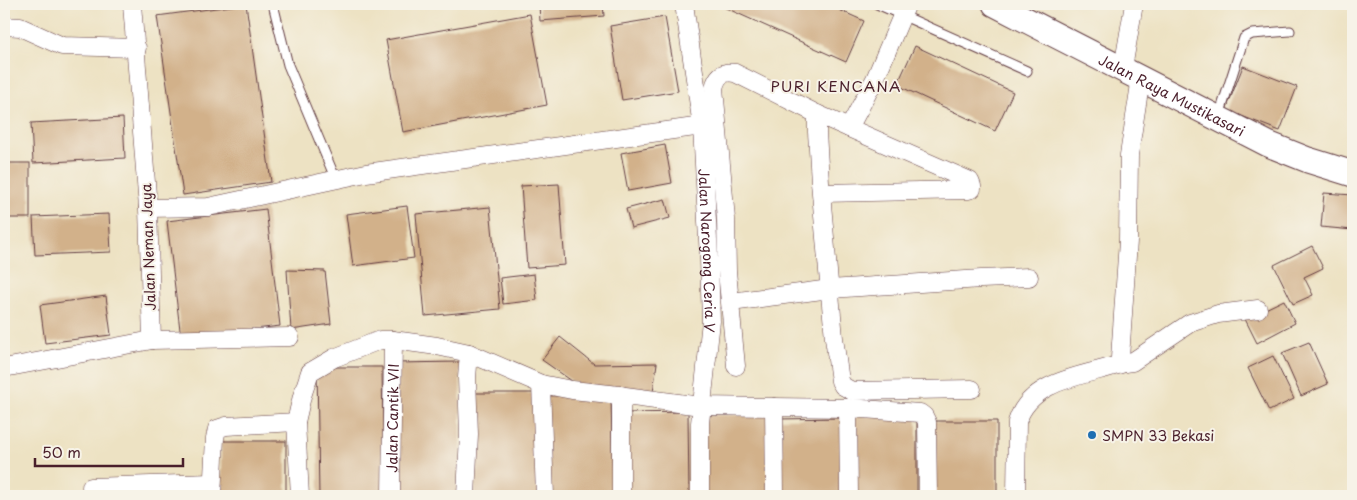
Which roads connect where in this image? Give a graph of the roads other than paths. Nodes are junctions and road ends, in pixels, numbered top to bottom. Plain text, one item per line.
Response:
1 (132, 4) edge
2 (273, 4) edge
3 (684, 4) edge
4 (877, 4) edge
5 (995, 4) edge
6 (1134, 4) edge
7 (905, 10) edge
8 (4, 26) edge
9 (1290, 31) dead end
10 (137, 48) junction
11 (1027, 71) dead end
12 (1132, 73) junction
13 (817, 114) junction
14 (1218, 119) junction
15 (702, 126) junction
16 (849, 128) junction
17 (1353, 174) edge
18 (336, 180) junction
19 (822, 193) junction
20 (148, 208) junction
21 (1029, 277) dead end
22 (830, 289) junction
23 (731, 302) junction
24 (1258, 310) dead end
25 (290, 337) dead end
26 (152, 340) junction
27 (393, 340) junction
28 (469, 353) junction
29 (1124, 363) junction
30 (736, 366) dead end
31 (4, 368) edge
32 (541, 384) junction
33 (972, 389) dead end
34 (621, 395) junction
35 (701, 406) junction
36 (774, 407) junction
37 (848, 408) junction
38 (296, 422) junction
39 (91, 486) dead end
40 (212, 490) edge
41 (300, 496) edge
42 (391, 496) edge
43 (466, 496) edge
44 (545, 496) edge
45 (620, 496) edge
46 (700, 496) edge
47 (775, 496) edge
48 (849, 496) edge
49 (928, 496) edge
50 (1016, 496) edge

1 - 10 street, Jalan Neman Jaya
2 - 18 lane
3 - 15 street, Jalan Narogong Ceria V
4 - 7 lane
5 - 12 main road, Jalan Raya Mustikasari
6 - 12 street
7 - 11 lane
7 - 16 street
8 - 10 street
9 - 14 lane
10 - 20 street, Jalan Neman Jaya
12 - 14 main road, Jalan Raya Mustikasari
12 - 29 street
13 - 16 street
13 - 19 street
13 - 23 street
14 - 17 main road, Jalan Raya Mustikasari
15 - 18 street
15 - 35 street, Jalan Narogong Ceria V
16 - 19 street
18 - 20 street
19 - 22 street
20 - 26 street, Jalan Neman Jaya
21 - 22 street
22 - 23 street
22 - 33 street
23 - 30 street
24 - 29 street
25 - 26 street
26 - 31 street
27 - 28 street
27 - 38 street
27 - 42 street, Jalan Cantik VII
28 - 32 street
28 - 43 street
29 - 50 street
32 - 34 street
32 - 44 street
34 - 35 street
34 - 45 street
35 - 36 street
35 - 46 street, Jalan Narogong Ceria V
36 - 37 street
36 - 47 street
37 - 48 street
37 - 49 street
38 - 40 street
38 - 41 street
39 - 40 street

